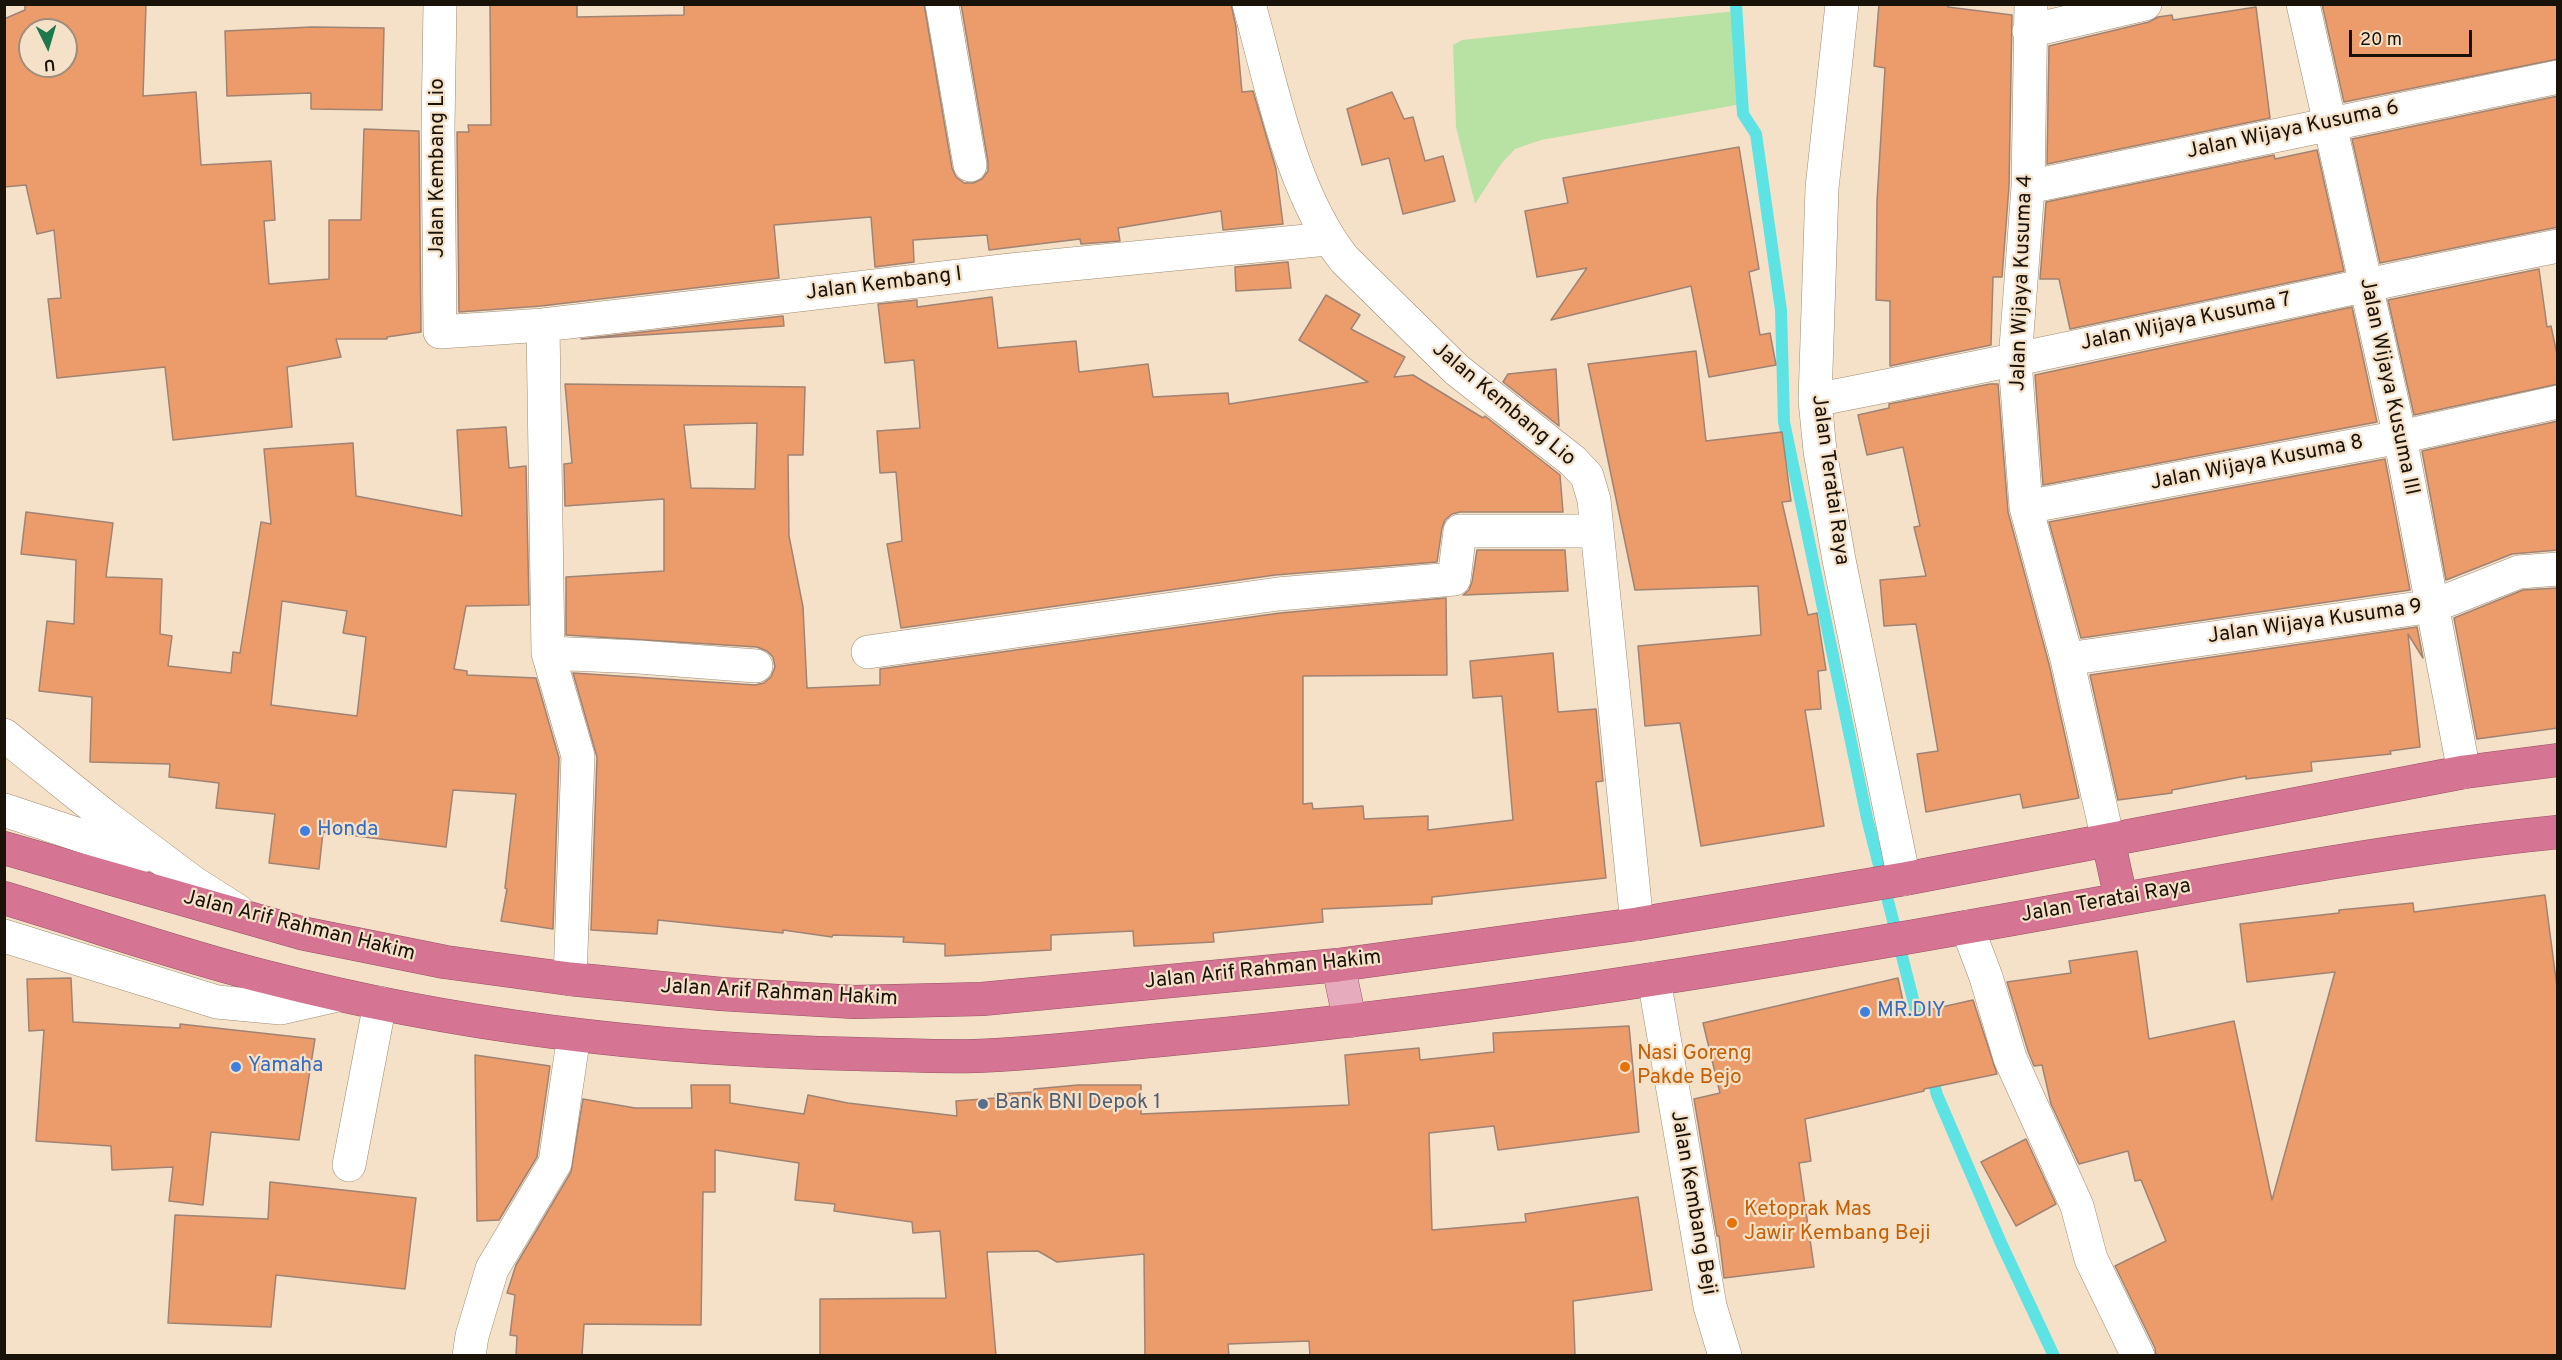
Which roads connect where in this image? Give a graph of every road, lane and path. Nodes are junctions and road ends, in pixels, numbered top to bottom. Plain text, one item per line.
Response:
1 (440, 4) edge
2 (942, 4) edge
3 (1249, 4) edge
4 (1842, 4) edge
5 (2145, 4) edge
6 (2302, 4) edge
7 (2030, 18) edge
8 (2558, 77) edge
9 (2328, 123) junction
10 (970, 165) dead end
11 (2028, 187) junction
12 (1328, 238) junction
13 (2558, 246) edge
14 (2365, 284) junction
15 (543, 325) junction
16 (440, 332) joint
17 (2015, 361) junction
18 (1815, 400) junction
19 (2558, 402) edge
20 (2400, 437) junction
21 (2026, 507) junction
22 (1597, 531) junction
23 (2558, 569) edge
24 (2433, 606) junction
25 (868, 652) dead end
26 (548, 653) junction
27 (2067, 659) junction
28 (756, 666) dead end
29 (4, 735) edge
30 (2558, 760) edge
31 (2464, 772) junction
32 (4, 810) edge
33 (2558, 832) edge
34 (2108, 840) junction
35 (4, 848) edge
36 (170, 865) junction
37 (1899, 880) junction
38 (4, 898) edge
39 (2121, 899) junction
40 (243, 915) junction
41 (1637, 924) junction
42 (1967, 927) junction
43 (4, 936) edge
44 (1338, 965) junction
45 (570, 979) junction
46 (1654, 979) junction
47 (338, 994) junction
48 (380, 1003) junction
49 (1350, 1021) junction
50 (574, 1035) junction
51 (349, 1165) dead end
52 (469, 1356) edge
53 (1725, 1356) edge
54 (2138, 1356) edge

1 - 16 street, Jalan Kembang Lio
2 - 10 street
3 - 12 street, Jalan Kembang Lio
4 - 18 street, Jalan Teratai Raya
5 - 7 street
6 - 9 street, Jalan Wijaya Kusuma III
7 - 11 street, Jalan Wijaya Kusuma 4
8 - 9 street, Jalan Wijaya Kusuma 6
9 - 11 street, Jalan Wijaya Kusuma 6
9 - 14 street, Jalan Wijaya Kusuma III
11 - 17 street, Jalan Wijaya Kusuma 4
12 - 15 street, Jalan Kembang I
12 - 22 street, Jalan Kembang Lio
13 - 14 street, Jalan Wijaya Kusuma 7
14 - 17 street, Jalan Wijaya Kusuma 7
14 - 20 street, Jalan Wijaya Kusuma III
15 - 16 street, Jalan Kembang I
15 - 26 street
17 - 18 street, Jalan Wijaya Kusuma 7
17 - 21 street, Jalan Wijaya Kusuma 4
18 - 37 street, Jalan Teratai Raya
19 - 20 street, Jalan Wijaya Kusuma 8
20 - 21 street, Jalan Wijaya Kusuma 8
20 - 24 street, Jalan Wijaya Kusuma III
21 - 27 street, Jalan Wijaya Kusuma 4
22 - 25 street
22 - 41 street, Jalan Kembang Lio
23 - 24 street, Jalan Wijaya Kusuma 9
24 - 27 street, Jalan Wijaya Kusuma 9
24 - 31 street, Jalan Wijaya Kusuma III
26 - 28 street
26 - 45 street
27 - 34 street, Jalan Wijaya Kusuma 4
29 - 36 street
30 - 31 highway
31 - 34 highway
32 - 36 street, Jalan Arif Rahman Hakim
33 - 39 highway, Jalan Teratai Raya
34 - 37 highway
34 - 39 highway
35 - 40 highway, Jalan Arif Rahman Hakim
36 - 40 street
37 - 41 highway
38 - 47 highway
39 - 42 highway, Jalan Teratai Raya
40 - 45 highway, Jalan Arif Rahman Hakim
41 - 44 highway, Jalan Arif Rahman Hakim
42 - 46 highway, Jalan Teratai Raya
42 - 54 street
43 - 47 street
44 - 45 highway, Jalan Arif Rahman Hakim
44 - 49 main road
46 - 49 highway
46 - 53 street, Jalan Kembang Beji
47 - 48 highway
48 - 50 highway
48 - 51 street
49 - 50 highway
50 - 52 street

